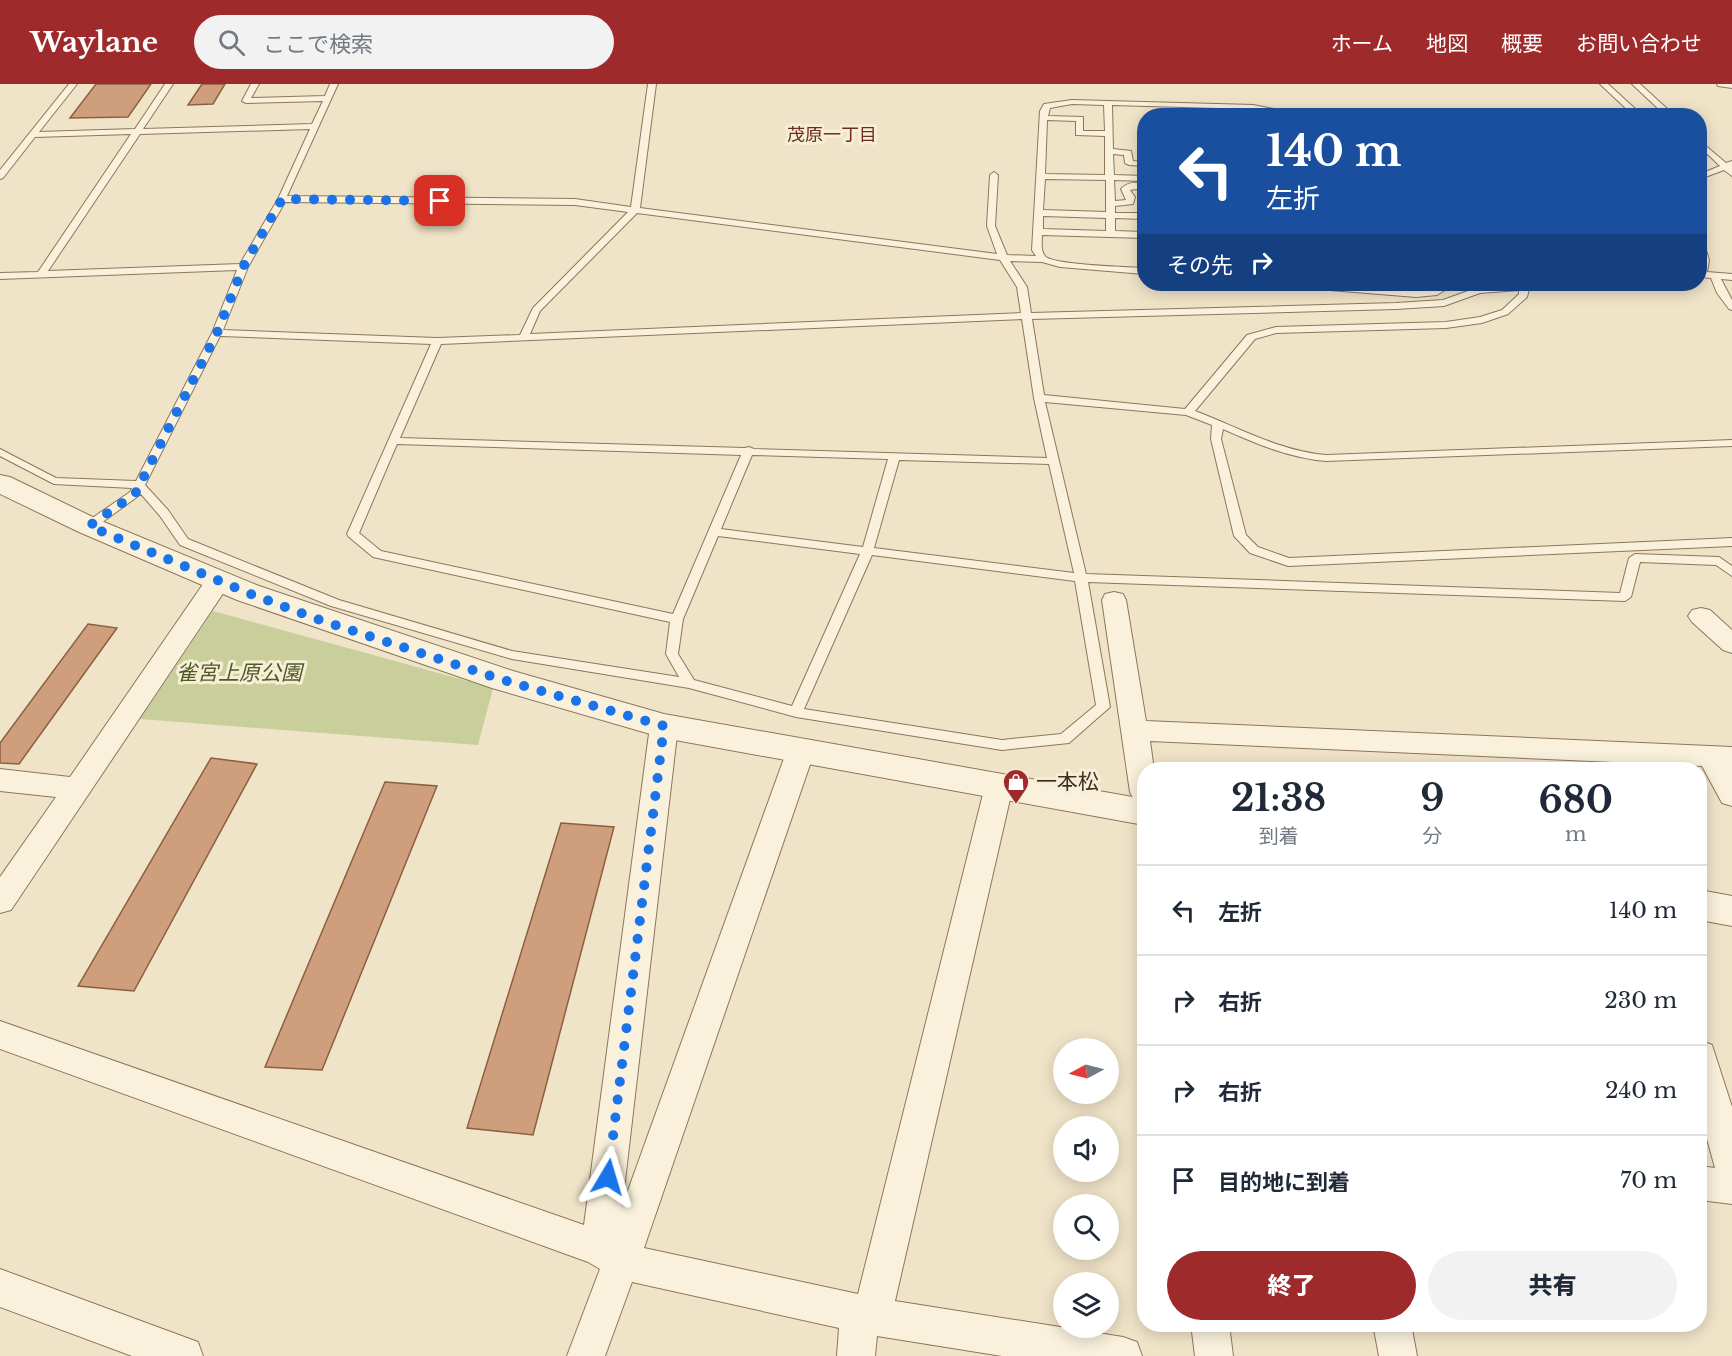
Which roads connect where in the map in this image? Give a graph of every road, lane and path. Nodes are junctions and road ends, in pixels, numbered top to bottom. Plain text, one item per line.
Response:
1 (73, 84) edge
2 (169, 84) edge
3 (255, 84) edge
4 (334, 84) edge
5 (652, 84) edge
6 (1604, 84) edge
7 (1636, 84) edge
8 (1721, 84) edge
9 (1732, 86) edge
10 (328, 98) junction
11 (1108, 103) junction
12 (1144, 104) junction
13 (1171, 104) junction
14 (1194, 105) junction
15 (1144, 108) edge
16 (1172, 108) edge
17 (1195, 108) edge
18 (1257, 108) edge
19 (1630, 108) edge
20 (1662, 108) edge
21 (1044, 118) junction
22 (315, 126) junction
23 (137, 131) junction
24 (1108, 134) junction
25 (33, 135) junction
26 (1707, 149) edge
27 (1109, 151) junction
28 (1137, 164) edge
29 (1730, 168) edge
30 (994, 175) dead end
31 (1707, 175) edge
32 (0, 176) edge
33 (1040, 176) junction
34 (1109, 178) junction
35 (1137, 178) edge
36 (1137, 186) edge
37 (282, 199) junction
38 (1110, 204) junction
39 (635, 210) junction
40 (1040, 213) junction
41 (1111, 215) junction
42 (1137, 216) edge
43 (1038, 232) junction
44 (1111, 234) junction
45 (1137, 235) edge
46 (1003, 258) junction
47 (1043, 259) junction
48 (243, 267) junction
49 (1137, 270) edge
50 (1707, 274) edge
51 (41, 275) junction
52 (1715, 275) junction
53 (0, 276) edge
54 (1732, 277) edge
55 (1395, 291) edge
56 (1436, 291) edge
57 (1467, 291) edge
58 (1524, 291) edge
59 (1732, 307) edge
60 (1025, 316) junction
61 (1251, 323) junction
62 (217, 333) junction
63 (523, 338) junction
64 (437, 341) junction
65 (1039, 398) junction
66 (1188, 412) junction
67 (1218, 423) junction
68 (395, 441) junction
69 (1732, 443) edge
70 (749, 450) junction
71 (0, 452) edge
72 (894, 456) junction
73 (1052, 461) junction
74 (0, 483) edge
75 (139, 485) junction
76 (89, 526) junction
77 (714, 532) junction
78 (1732, 542) edge
79 (868, 550) junction
80 (1732, 572) edge
81 (1080, 578) junction
82 (219, 580) junction
83 (1114, 600) dead end
84 (1701, 616) dead end
85 (677, 620) junction
86 (1730, 641) edge
87 (689, 683) junction
88 (796, 712) junction
89 (664, 726) junction
90 (1134, 730) junction
91 (801, 750) junction
92 (1722, 756) edge
93 (1582, 760) edge
94 (1139, 762) edge
95 (0, 780) edge
96 (999, 786) junction
97 (75, 789) junction
98 (1732, 795) edge
99 (1137, 811) edge
100 (0, 902) edge
101 (1707, 906) edge
102 (1732, 911) edge
103 (0, 1035) edge
104 (1707, 1080) edge
105 (1732, 1167) edge
106 (1707, 1184) edge
107 (1732, 1187) edge
108 (610, 1255) junction
109 (0, 1288) edge
110 (866, 1315) junction
111 (1211, 1332) edge
112 (1394, 1332) edge
113 (184, 1356) edge
114 (586, 1356) edge
115 (856, 1356) edge
116 (1123, 1356) edge
117 (1214, 1356) edge
118 (1398, 1356) edge

1 - 25 lane
2 - 23 lane
3 - 10 lane
4 - 10 lane
5 - 39 lane
6 - 19 lane
7 - 20 lane
8 - 9 lane
10 - 22 lane
11 - 12 lane
11 - 21 lane
11 - 24 lane
12 - 13 lane
12 - 15 lane
13 - 14 lane
13 - 16 lane
14 - 17 lane
14 - 18 lane
21 - 24 lane
21 - 33 lane
22 - 23 lane
22 - 37 lane
23 - 25 lane
23 - 51 lane
24 - 27 lane
25 - 32 lane
26 - 29 lane
27 - 28 lane
27 - 34 lane
29 - 31 lane
30 - 46 lane
33 - 34 lane
33 - 40 lane
34 - 35 lane
34 - 38 lane
36 - 38 lane
37 - 39 lane
37 - 48 lane
38 - 41 lane
39 - 46 lane
39 - 63 lane
40 - 41 lane
40 - 43 lane
41 - 42 lane
41 - 44 lane
43 - 44 lane
43 - 47 lane
44 - 45 lane
46 - 47 lane
46 - 60 lane
47 - 49 lane
48 - 51 lane
48 - 62 lane
50 - 52 lane
51 - 53 lane
52 - 54 lane
52 - 59 lane
55 - 56 lane
57 - 61 lane
58 - 61 lane
60 - 61 lane
60 - 63 lane
60 - 65 lane
61 - 66 lane
62 - 64 lane
62 - 75 lane
63 - 64 lane
64 - 68 lane
65 - 66 lane
65 - 73 lane
66 - 67 lane
67 - 69 lane
67 - 78 lane
68 - 70 lane
68 - 85 lane
70 - 72 lane
70 - 77 lane
71 - 75 lane
72 - 73 lane
72 - 79 lane
73 - 81 lane
74 - 76 street
75 - 76 lane
75 - 87 lane
76 - 82 street
77 - 79 lane
77 - 85 lane
79 - 81 lane
79 - 88 lane
80 - 81 lane
81 - 88 lane
82 - 89 street
82 - 97 street
83 - 90 street
84 - 86 street
85 - 87 lane
87 - 88 lane
89 - 91 street
89 - 108 street
90 - 93 street
90 - 94 street
91 - 96 street
91 - 108 street
92 - 93 street
92 - 98 street
95 - 97 street
96 - 99 street
96 - 110 street
97 - 100 street
101 - 102 street
103 - 108 street
104 - 105 street
106 - 107 street
108 - 110 street
108 - 114 street
109 - 113 street
110 - 115 street
110 - 116 street
111 - 117 street
112 - 118 street

